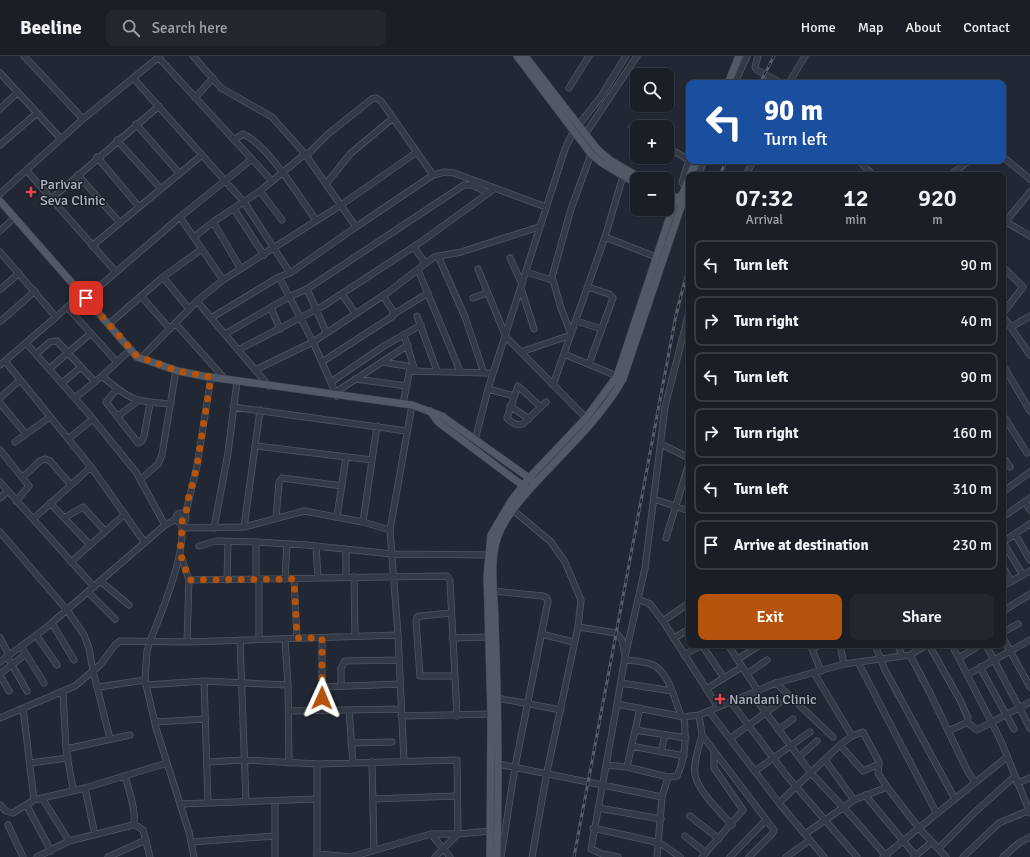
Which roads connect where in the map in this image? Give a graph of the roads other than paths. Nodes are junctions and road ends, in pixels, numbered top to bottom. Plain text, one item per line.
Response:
1 (24, 56) edge
2 (193, 56) edge
3 (517, 56) edge
4 (525, 56) edge
5 (589, 56) edge
6 (626, 56) edge
7 (739, 56) edge
8 (747, 56) edge
9 (758, 56) edge
10 (805, 56) edge
11 (160, 57) edge
12 (636, 57) edge
13 (0, 73) edge
14 (212, 78) junction
15 (134, 79) junction
16 (729, 80) edge
17 (736, 80) edge
18 (775, 80) edge
19 (791, 80) edge
20 (569, 88) dead end
21 (18, 92) junction
22 (195, 98) junction
23 (159, 106) junction
24 (0, 109) edge
25 (37, 113) junction
26 (393, 118) junction
27 (83, 119) junction
28 (136, 124) junction
29 (579, 124) junction
30 (573, 132) junction
31 (586, 134) junction
32 (61, 139) junction
33 (117, 140) junction
34 (234, 140) junction
35 (580, 140) junction
36 (0, 145) edge
37 (674, 151) edge
38 (417, 152) junction
39 (591, 154) junction
40 (202, 155) junction
41 (305, 155) junction
42 (98, 157) junction
43 (686, 158) edge
44 (252, 159) junction
45 (1006, 159) edge
46 (688, 164) edge
47 (862, 164) edge
48 (965, 164) edge
49 (26, 170) junction
50 (283, 172) junction
51 (630, 172) edge
52 (870, 172) edge
53 (954, 172) edge
54 (179, 173) junction
55 (78, 175) junction
56 (433, 175) junction
57 (623, 176) junction
58 (1030, 179) edge
59 (225, 180) junction
60 (630, 180) edge
61 (272, 181) junction
62 (326, 184) junction
63 (161, 189) junction
64 (494, 189) junction
65 (686, 189) edge
66 (260, 191) junction
67 (1030, 192) edge
68 (489, 193) junction
69 (0, 194) edge
70 (51, 199) junction
71 (674, 199) edge
72 (0, 201) edge
73 (244, 202) junction
74 (674, 202) edge
75 (679, 203) junction
76 (341, 205) junction
77 (139, 207) junction
78 (546, 207) junction
79 (234, 208) junction
80 (180, 216) junction
81 (14, 218) junction
82 (1006, 219) edge
83 (282, 220) dead end
84 (316, 220) junction
85 (213, 222) junction
86 (1006, 222) edge
87 (120, 223) junction
88 (356, 227) junction
89 (539, 227) junction
90 (0, 231) edge
91 (1030, 236) edge
92 (194, 237) junction
93 (605, 237) junction
94 (92, 246) junction
95 (414, 247) junction
96 (202, 249) junction
97 (274, 249) junction
98 (0, 252) edge
99 (264, 255) junction
100 (438, 256) junction
101 (656, 257) junction
102 (510, 258) dead end
103 (425, 263) junction
104 (241, 269) junction
105 (478, 269) dead end
106 (418, 270) junction
107 (1006, 270) edge
108 (116, 272) junction
109 (526, 272) junction
110 (19, 273) junction
111 (290, 273) junction
112 (163, 277) junction
113 (279, 277) junction
114 (223, 280) junction
115 (552, 280) junction
116 (522, 286) junction
117 (588, 287) junction
118 (0, 289) edge
119 (307, 289) junction
120 (34, 292) junction
121 (428, 293) junction
122 (487, 293) junction
123 (342, 294) junction
124 (84, 296) junction
125 (141, 296) junction
126 (383, 296) junction
127 (289, 297) junction
128 (473, 298) dead end
129 (197, 301) junction
130 (67, 307) junction
131 (271, 308) junction
132 (189, 309) junction
133 (1006, 309) edge
134 (316, 310) junction
135 (355, 313) junction
136 (394, 314) junction
137 (417, 316) dead end
138 (1030, 316) edge
139 (56, 317) junction
140 (211, 318) junction
141 (300, 319) junction
142 (1006, 320) edge
143 (0, 322) edge
144 (576, 322) junction
145 (175, 323) junction
146 (109, 324) junction
147 (686, 324) edge
148 (421, 325) junction
149 (1011, 327) junction
150 (170, 329) junction
151 (280, 329) junction
152 (534, 329) dead end
153 (602, 329) junction
154 (326, 332) junction
155 (91, 333) junction
156 (225, 334) junction
157 (571, 334) junction
158 (404, 335) junction
159 (506, 337) junction
160 (312, 342) junction
161 (26, 343) junction
162 (408, 345) junction
163 (131, 350) junction
164 (238, 350) junction
165 (521, 352) junction
166 (69, 353) junction
167 (36, 354) junction
168 (564, 354) junction
169 (1030, 355) edge
170 (141, 358) junction
171 (118, 362) junction
172 (322, 362) junction
173 (383, 362) junction
174 (2, 363) edge
175 (589, 364) junction
176 (81, 367) junction
177 (49, 369) junction
178 (176, 370) junction
179 (255, 370) junction
180 (1006, 370) edge
181 (412, 371) junction
182 (437, 371) junction
183 (460, 371) junction
184 (484, 373) junction
185 (493, 374) junction
186 (102, 376) junction
187 (617, 376) junction
188 (211, 377) junction
189 (225, 379) junction
190 (355, 379) junction
191 (20, 380) junction
192 (238, 381) junction
193 (95, 382) junction
194 (331, 382) junction
195 (62, 383) junction
196 (554, 385) junction
197 (269, 386) junction
198 (407, 386) junction
199 (488, 389) junction
200 (117, 390) junction
201 (336, 394) junction
202 (514, 396) junction
203 (0, 398) edge
204 (75, 398) junction
205 (138, 401) junction
206 (150, 402) junction
207 (0, 403) edge
208 (171, 404) junction
209 (403, 404) junction
210 (412, 405) junction
211 (510, 406) junction
212 (233, 407) junction
213 (260, 410) junction
214 (430, 411) junction
215 (1030, 411) edge
216 (118, 416) junction
217 (50, 417) junction
218 (586, 418) junction
219 (93, 419) junction
220 (529, 419) junction
221 (1006, 420) edge
222 (377, 426) junction
223 (407, 431) junction
224 (26, 434) junction
225 (68, 439) junction
226 (475, 439) junction
227 (15, 442) dead end
228 (661, 444) junction
229 (256, 446) junction
230 (473, 448) junction
231 (0, 450) edge
232 (1027, 453) dead end
233 (686, 456) edge
234 (346, 457) junction
235 (372, 460) junction
236 (1006, 462) edge
237 (91, 467) junction
238 (1010, 468) dead end
239 (1030, 472) edge
240 (686, 473) edge
241 (23, 477) junction
242 (529, 478) junction
243 (141, 479) junction
244 (0, 482) edge
245 (71, 484) junction
246 (535, 484) junction
247 (342, 486) junction
248 (523, 486) junction
249 (1006, 490) edge
250 (8, 491) junction
251 (529, 491) junction
252 (0, 498) edge
253 (654, 499) junction
254 (188, 500) junction
255 (1028, 500) edge
256 (16, 501) junction
257 (50, 503) junction
258 (676, 507) junction
259 (513, 510) junction
260 (686, 510) edge
261 (1030, 510) edge
262 (125, 514) junction
263 (1006, 515) edge
264 (337, 517) junction
265 (64, 518) junction
266 (276, 518) junction
267 (33, 519) junction
268 (363, 522) junction
269 (180, 523) junction
270 (1030, 524) edge
271 (164, 525) junction
272 (214, 528) junction
273 (244, 528) junction
274 (390, 530) junction
275 (0, 532) edge
276 (105, 532) junction
277 (1015, 534) junction
278 (666, 538) dead end
279 (1006, 540) edge
280 (228, 542) junction
281 (256, 542) junction
282 (145, 543) junction
283 (287, 544) junction
284 (90, 545) junction
285 (199, 546) dead end
286 (316, 546) junction
287 (1006, 547) edge
288 (346, 549) junction
289 (392, 552) junction
290 (180, 553) junction
291 (491, 555) junction
292 (1030, 560) edge
293 (71, 562) junction
294 (1030, 571) edge
295 (1006, 572) edge
296 (1023, 575) junction
297 (394, 576) junction
298 (354, 577) junction
299 (318, 578) junction
300 (346, 578) junction
301 (294, 579) junction
302 (189, 580) junction
303 (227, 580) junction
304 (257, 580) junction
305 (285, 580) junction
306 (100, 581) junction
307 (1011, 581) junction
308 (1006, 584) edge
309 (94, 587) junction
310 (494, 591) junction
311 (88, 592) junction
312 (1030, 594) edge
313 (638, 599) junction
314 (129, 605) dead end
315 (686, 605) edge
316 (1006, 609) edge
317 (67, 610) junction
318 (452, 613) junction
319 (115, 619) dead end
320 (662, 620) junction
321 (52, 623) junction
322 (1018, 624) dead end
323 (578, 627) junction
324 (1006, 630) edge
325 (686, 631) edge
326 (541, 634) junction
327 (36, 635) junction
328 (398, 635) junction
329 (355, 636) junction
330 (488, 637) junction
331 (0, 638) edge
332 (297, 638) junction
333 (322, 638) junction
334 (452, 638) junction
335 (674, 638) junction
336 (259, 639) junction
337 (285, 639) junction
338 (240, 640) junction
339 (1030, 640) edge
340 (150, 641) junction
341 (187, 642) junction
342 (573, 642) junction
343 (1006, 644) edge
344 (21, 646) junction
345 (697, 648) edge
346 (704, 648) edge
347 (730, 648) edge
348 (756, 648) edge
349 (814, 648) edge
350 (841, 648) edge
351 (876, 648) edge
352 (899, 648) edge
353 (923, 648) edge
354 (930, 648) edge
355 (954, 648) edge
356 (975, 648) edge
357 (987, 648) edge
358 (1010, 651) junction
359 (26, 654) junction
360 (684, 655) junction
361 (910, 655) junction
362 (8, 656) junction
363 (902, 656) junction
364 (625, 658) junction
365 (959, 658) junction
366 (880, 659) junction
367 (74, 660) dead end
368 (399, 660) junction
369 (738, 660) junction
370 (767, 660) dead end
371 (993, 660) junction
372 (0, 662) edge
373 (858, 662) junction
374 (12, 664) junction
375 (844, 664) junction
376 (57, 665) dead end
377 (742, 667) junction
378 (92, 668) junction
379 (980, 668) junction
380 (821, 671) junction
381 (814, 673) junction
382 (0, 674) edge
383 (747, 674) junction
384 (966, 675) junction
385 (454, 676) junction
386 (724, 678) junction
387 (204, 681) junction
388 (44, 683) dead end
389 (145, 683) junction
390 (241, 683) junction
391 (621, 683) junction
392 (776, 683) junction
393 (400, 684) junction
394 (288, 685) junction
395 (323, 686) junction
396 (341, 686) junction
397 (98, 687) junction
398 (1030, 687) edge
399 (706, 689) junction
400 (10, 691) dead end
401 (27, 691) dead end
402 (672, 691) junction
403 (758, 691) junction
404 (63, 693) junction
405 (752, 694) junction
406 (497, 698) junction
407 (732, 702) junction
408 (1030, 702) edge
409 (778, 703) dead end
410 (527, 704) junction
411 (618, 704) junction
412 (718, 707) junction
413 (23, 708) junction
414 (640, 708) junction
415 (1019, 708) junction
416 (401, 709) junction
417 (322, 710) junction
418 (349, 710) junction
419 (561, 710) junction
420 (289, 711) junction
421 (709, 711) junction
422 (490, 714) junction
423 (766, 714) junction
424 (698, 715) junction
425 (1007, 715) junction
426 (402, 716) junction
427 (457, 716) junction
428 (684, 717) junction
429 (0, 718) edge
430 (206, 719) junction
431 (794, 719) dead end
432 (155, 722) junction
433 (968, 722) junction
434 (992, 723) junction
435 (749, 726) junction
436 (1030, 728) edge
437 (1014, 729) dead end
438 (635, 730) junction
439 (778, 730) junction
440 (948, 731) junction
441 (810, 732) dead end
442 (130, 735) dead end
443 (665, 735) junction
444 (702, 735) junction
445 (852, 736) junction
446 (686, 738) junction
447 (731, 738) junction
448 (833, 738) dead end
449 (110, 739) junction
450 (816, 741) dead end
451 (392, 742) dead end
452 (351, 743) junction
453 (840, 745) junction
454 (631, 746) junction
455 (790, 746) junction
456 (66, 749) junction
457 (714, 751) junction
458 (660, 752) junction
459 (684, 756) junction
460 (1007, 756) junction
461 (799, 757) junction
462 (68, 758) junction
463 (773, 759) junction
464 (244, 760) junction
465 (825, 760) junction
466 (207, 762) junction
467 (372, 762) junction
468 (404, 762) junction
469 (167, 763) junction
470 (353, 763) junction
471 (30, 764) junction
472 (289, 764) junction
473 (317, 764) junction
474 (498, 764) junction
475 (879, 764) junction
476 (606, 765) junction
477 (515, 767) junction
478 (626, 767) junction
479 (755, 771) junction
480 (547, 772) junction
481 (811, 773) junction
482 (124, 776) junction
483 (1015, 776) junction
484 (668, 777) junction
485 (1030, 778) edge
486 (975, 783) junction
487 (1017, 783) junction
488 (601, 785) junction
489 (887, 787) junction
490 (85, 788) junction
491 (796, 788) junction
492 (73, 789) junction
493 (865, 795) junction
494 (458, 796) junction
495 (662, 797) junction
496 (42, 798) junction
497 (317, 799) junction
498 (373, 799) junction
499 (955, 799) junction
500 (34, 800) junction
501 (854, 800) junction
502 (275, 801) junction
503 (246, 802) junction
504 (208, 803) junction
505 (779, 803) junction
506 (180, 804) junction
507 (0, 805) edge
508 (27, 806) junction
509 (843, 807) junction
510 (598, 808) junction
511 (1030, 811) edge
512 (937, 814) junction
513 (690, 816) dead end
514 (661, 819) junction
515 (825, 819) junction
516 (766, 820) junction
517 (134, 824) junction
518 (8, 825) dead end
519 (732, 825) junction
520 (918, 827) junction
521 (593, 828) junction
522 (491, 831) junction
523 (95, 834) junction
524 (431, 834) junction
525 (458, 834) junction
526 (805, 834) junction
527 (275, 836) junction
528 (685, 836) dead end
529 (1030, 837) edge
530 (719, 838) junction
531 (146, 840) junction
532 (810, 840) junction
533 (903, 841) junction
534 (69, 842) junction
535 (191, 842) junction
536 (932, 842) junction
537 (662, 844) junction
538 (939, 848) junction
539 (374, 850) junction
540 (444, 850) junction
541 (49, 854) edge
542 (317, 855) edge
543 (365, 855) edge
544 (704, 855) edge
545 (601, 856) edge
546 (885, 856) edge
547 (914, 856) edge
548 (1007, 856) edge
549 (23, 857) edge
550 (37, 857) edge
551 (108, 857) edge
552 (150, 857) edge
553 (194, 857) edge
554 (275, 857) edge
555 (351, 857) edge
556 (435, 857) edge
557 (450, 857) edge
558 (490, 857) edge
559 (496, 857) edge
560 (501, 857) edge
561 (532, 857) edge
562 (618, 857) edge
563 (657, 857) edge
564 (680, 857) edge
565 (730, 857) edge
566 (749, 857) edge
567 (786, 857) edge
568 (824, 857) edge
569 (857, 857) edge
570 (946, 857) edge
571 (963, 857) edge

1 - 27 street
2 - 14 street
3 - 30 main road
4 - 29 main road
5 - 20 street
6 - 29 street
7 - 16 main road
8 - 17 street
9 - 18 street
10 - 19 street
11 - 15 street
11 - 22 street
12 - 31 street
13 - 21 street
14 - 22 street
14 - 41 street
15 - 23 street
15 - 27 street
21 - 24 street
21 - 25 street
22 - 34 street
23 - 28 street
23 - 40 street
25 - 32 street
25 - 36 street
26 - 38 street
26 - 41 street
26 - 62 street
27 - 32 street
28 - 33 street
28 - 54 street
29 - 30 street
29 - 31 main road
30 - 35 main road
30 - 78 street
31 - 35 street
31 - 51 main road
32 - 49 street
33 - 42 street
33 - 63 street
34 - 44 street
34 - 50 street
35 - 39 main road
37 - 43 street
38 - 56 street
38 - 76 street
39 - 57 main road
39 - 115 street
40 - 54 street
40 - 59 street
41 - 50 street
41 - 62 street
42 - 55 street
42 - 77 street
44 - 59 street
44 - 61 street
45 - 58 street
46 - 65 street
47 - 52 street
48 - 53 street
49 - 69 street
49 - 70 street
50 - 61 street
50 - 84 street
54 - 63 street
55 - 70 street
55 - 87 street
56 - 64 street
56 - 88 street
57 - 60 main road
57 - 93 street
59 - 73 street
59 - 80 street
61 - 66 street
62 - 76 street
63 - 77 street
64 - 68 street
64 - 78 street
65 - 75 main road
66 - 73 street
66 - 83 street
67 - 82 street
68 - 95 street
68 - 119 street
70 - 94 street
71 - 75 main road
72 - 81 main road
73 - 79 street
73 - 97 street
74 - 75 main road
75 - 101 main road
75 - 246 main road
76 - 84 street
76 - 88 street
77 - 87 street
78 - 89 street
79 - 85 street
79 - 99 street
80 - 92 street
80 - 108 street
81 - 90 street
81 - 124 main road
84 - 97 street
85 - 92 street
85 - 104 street
86 - 91 street
87 - 94 street
88 - 111 street
89 - 100 street
89 - 109 street
92 - 96 street
93 - 101 street
93 - 117 street
94 - 108 street
95 - 103 street
95 - 123 street
96 - 112 street
96 - 114 street
97 - 99 street
97 - 111 street
98 - 110 street
99 - 104 street
100 - 103 street
100 - 184 street
101 - 187 main road
102 - 116 street
103 - 106 street
104 - 114 street
105 - 122 street
106 - 121 street
106 - 126 street
107 - 133 street
108 - 124 street
109 - 115 street
109 - 116 street
110 - 118 street
110 - 120 street
111 - 113 street
112 - 125 street
112 - 132 street
113 - 127 street
113 - 140 street
114 - 129 street
115 - 157 street
116 - 152 street
116 - 159 street
117 - 144 street
117 - 153 street
119 - 127 street
119 - 134 street
120 - 139 street
120 - 143 street
121 - 136 street
121 - 183 street
122 - 128 street
122 - 159 street
123 - 134 street
123 - 135 street
124 - 130 street
124 - 146 main road
125 - 146 street
125 - 150 street
126 - 135 street
126 - 136 street
127 - 131 street
127 - 141 street
129 - 132 street
129 - 140 street
130 - 139 street
130 - 155 street
131 - 151 street
131 - 156 street
132 - 145 street
134 - 141 street
134 - 154 street
135 - 154 street
136 - 172 street
137 - 148 street
138 - 149 street
139 - 161 street
140 - 156 street
141 - 151 street
141 - 160 street
142 - 149 street
144 - 153 street
144 - 157 street
145 - 150 street
145 - 189 street
146 - 163 main road
147 - 228 street
148 - 158 street
148 - 182 street
149 - 169 street
150 - 170 street
151 - 164 street
153 - 175 street
154 - 160 street
155 - 166 street
155 - 171 street
156 - 164 street
157 - 165 street
157 - 168 street
158 - 162 street
158 - 194 street
159 - 165 street
159 - 185 street
160 - 172 street
160 - 179 street
161 - 167 street
161 - 174 street
162 - 173 street
162 - 181 street
163 - 170 main road
163 - 171 street
164 - 179 street
165 - 196 street
166 - 167 street
166 - 176 street
166 - 177 street
167 - 177 street
168 - 175 street
168 - 196 street
170 - 178 main road
171 - 186 street
172 - 194 street
173 - 181 street
173 - 190 street
174 - 191 street
175 - 187 street
176 - 193 street
176 - 195 street
177 - 195 street
178 - 188 main road
178 - 208 street
179 - 197 street
180 - 215 street
181 - 182 street
181 - 198 street
182 - 183 street
183 - 184 street
184 - 185 street
185 - 199 street
186 - 193 street
186 - 200 street
187 - 218 main road
188 - 189 main road
188 - 254 street
189 - 192 main road
190 - 198 street
190 - 201 street
191 - 203 street
191 - 217 street
192 - 197 main road
192 - 212 street
193 - 204 street
194 - 201 street
195 - 204 street
196 - 218 street
197 - 201 main road
198 - 209 street
199 - 202 street
199 - 226 street
200 - 205 street
200 - 216 street
201 - 209 main road
202 - 211 street
202 - 220 street
204 - 219 street
205 - 206 street
205 - 216 street
206 - 208 street
206 - 216 street
207 - 224 street
208 - 243 street
209 - 210 main road
210 - 214 main road
210 - 223 street
211 - 220 street
211 - 220 street
212 - 213 street
212 - 272 street
213 - 222 street
213 - 229 street
214 - 226 main road
214 - 230 main road
217 - 224 street
217 - 225 street
218 - 242 main road
219 - 225 street
219 - 243 street
221 - 232 street
222 - 223 street
222 - 235 street
223 - 274 street
224 - 227 street
225 - 237 street
226 - 230 street
226 - 242 main road
228 - 233 street
228 - 253 street
229 - 234 street
229 - 273 street
230 - 248 main road
231 - 241 street
234 - 235 street
234 - 247 street
235 - 268 street
236 - 238 street
237 - 245 street
237 - 262 street
239 - 249 street
240 - 258 street
241 - 245 street
241 - 256 street
242 - 246 main road
242 - 248 main road
243 - 271 street
244 - 250 street
245 - 257 street
246 - 251 main road
247 - 264 street
247 - 266 street
248 - 251 main road
248 - 291 main road
250 - 252 street
250 - 256 street
251 - 259 main road
253 - 258 street
253 - 313 street
254 - 269 street
254 - 269 street
255 - 261 street
255 - 263 street
256 - 267 street
257 - 265 street
257 - 267 street
258 - 260 street
258 - 278 street
259 - 291 main road
259 - 323 street
262 - 276 street
262 - 282 street
264 - 266 street
264 - 268 street
265 - 276 street
265 - 284 street
266 - 273 street
267 - 293 street
268 - 274 street
269 - 271 street
269 - 272 street
269 - 290 street
270 - 277 street
271 - 282 street
272 - 273 street
274 - 289 street
275 - 317 street
276 - 284 street
277 - 279 street
277 - 292 street
280 - 281 street
280 - 285 street
280 - 303 street
281 - 283 street
281 - 304 street
282 - 306 street
283 - 286 street
283 - 305 street
284 - 293 street
286 - 288 street
286 - 299 street
287 - 296 street
288 - 289 street
288 - 300 street
289 - 291 street
289 - 297 street
290 - 302 street
290 - 340 street
291 - 310 main road
291 - 330 main road
293 - 309 street
294 - 296 street
295 - 307 street
296 - 307 street
297 - 298 street
297 - 318 street
297 - 328 street
298 - 300 street
298 - 329 street
299 - 300 street
299 - 301 street
301 - 305 street
301 - 332 street
302 - 303 street
302 - 341 street
303 - 304 street
304 - 305 street
304 - 336 street
306 - 309 street
306 - 314 street
307 - 308 street
309 - 311 street
310 - 326 street
310 - 406 main road
311 - 317 street
311 - 319 street
312 - 316 street
313 - 320 street
313 - 364 street
315 - 320 street
317 - 321 street
317 - 378 street
318 - 334 street
318 - 385 street
320 - 335 street
321 - 327 street
321 - 367 street
322 - 324 street
323 - 342 street
323 - 364 street
325 - 335 street
326 - 342 street
326 - 410 street
327 - 344 street
327 - 376 street
328 - 329 street
328 - 368 street
329 - 333 street
330 - 334 street
330 - 422 main road
331 - 362 street
332 - 333 street
332 - 337 street
333 - 395 street
334 - 385 street
335 - 360 street
336 - 337 street
336 - 338 street
337 - 394 street
338 - 341 street
338 - 390 street
339 - 358 street
340 - 341 street
340 - 378 street
340 - 389 street
342 - 419 street
343 - 358 street
344 - 359 street
344 - 362 street
345 - 360 street
346 - 386 street
347 - 369 street
348 - 369 street
349 - 380 street
350 - 375 street
351 - 366 street
352 - 363 street
353 - 361 street
354 - 433 street
355 - 365 street
356 - 365 street
357 - 371 street
358 - 371 street
358 - 398 street
359 - 374 street
359 - 388 street
360 - 399 street
361 - 363 street
361 - 440 street
362 - 372 street
362 - 374 street
363 - 366 street
364 - 391 street
364 - 402 street
365 - 384 street
366 - 373 street
366 - 499 street
368 - 393 street
368 - 396 street
369 - 377 street
370 - 383 street
371 - 379 street
371 - 415 street
373 - 375 street
373 - 512 street
374 - 382 street
374 - 401 street
375 - 380 street
377 - 383 street
377 - 386 street
378 - 397 street
378 - 404 street
379 - 384 street
379 - 425 street
380 - 381 street
381 - 392 street
381 - 445 street
382 - 400 street
383 - 403 street
384 - 434 street
385 - 427 street
386 - 399 street
387 - 389 street
387 - 390 street
387 - 430 street
389 - 397 street
389 - 432 street
390 - 394 street
390 - 464 street
391 - 402 street
391 - 411 street
392 - 403 street
392 - 448 street
393 - 396 street
393 - 416 street
394 - 420 street
395 - 396 street
395 - 417 street
397 - 449 street
399 - 412 street
402 - 428 street
403 - 405 street
404 - 413 street
404 - 456 street
405 - 407 street
405 - 423 street
406 - 410 street
406 - 474 main road
407 - 412 street
407 - 435 street
408 - 415 street
409 - 423 street
410 - 419 street
410 - 477 street
411 - 414 street
411 - 476 street
412 - 421 street
413 - 429 street
413 - 471 street
414 - 428 street
414 - 438 street
415 - 425 street
415 - 436 street
416 - 418 street
416 - 426 street
417 - 418 street
417 - 420 street
418 - 452 street
419 - 480 street
420 - 472 street
421 - 424 street
421 - 447 street
422 - 427 street
422 - 522 main road
423 - 435 street
423 - 439 street
424 - 428 street
424 - 444 street
425 - 434 street
425 - 437 street
426 - 427 street
426 - 468 street
428 - 446 street
430 - 432 street
430 - 466 street
431 - 439 street
432 - 469 street
433 - 434 street
433 - 440 street
434 - 460 street
435 - 447 street
435 - 463 street
438 - 443 street
438 - 454 street
439 - 455 street
440 - 486 street
441 - 455 street
442 - 449 street
443 - 446 street
443 - 458 street
444 - 457 street
444 - 519 street
445 - 453 street
445 - 475 street
446 - 459 street
447 - 479 street
449 - 456 street
450 - 461 street
451 - 452 street
452 - 470 street
453 - 465 street
453 - 475 street
454 - 458 street
454 - 478 street
455 - 461 street
455 - 463 street
456 - 462 street
457 - 516 street
457 - 519 street
458 - 459 street
459 - 484 street
460 - 483 street
460 - 486 street
461 - 481 street
462 - 471 street
462 - 492 street
463 - 479 street
463 - 491 street
464 - 466 street
464 - 472 street
464 - 503 street
465 - 481 street
465 - 501 street
466 - 504 street
467 - 468 street
467 - 470 street
467 - 498 street
468 - 494 street
469 - 482 street
469 - 506 street
470 - 473 street
471 - 500 street
472 - 473 street
473 - 497 street
474 - 477 street
474 - 559 main road
475 - 489 street
476 - 478 street
476 - 488 street
477 - 480 street
477 - 560 street
478 - 484 street
479 - 505 street
480 - 488 street
480 - 561 street
481 - 491 street
481 - 509 street
482 - 490 street
482 - 517 street
483 - 487 street
483 - 538 street
484 - 495 street
485 - 487 street
486 - 499 street
487 - 511 street
488 - 495 street
488 - 510 street
489 - 493 street
489 - 520 street
490 - 492 street
490 - 523 street
491 - 505 street
491 - 515 street
492 - 496 street
493 - 501 street
493 - 533 street
494 - 498 street
494 - 525 street
495 - 514 street
496 - 500 street
496 - 534 street
497 - 502 street
497 - 542 street
498 - 539 street
499 - 512 street
500 - 508 street
501 - 509 street
502 - 503 street
502 - 527 street
503 - 504 street
504 - 506 street
505 - 526 street
506 - 535 street
507 - 508 street
508 - 541 street
509 - 515 street
509 - 546 street
510 - 514 street
510 - 521 street
511 - 571 street
512 - 520 street
513 - 530 street
514 - 537 street
515 - 526 street
515 - 569 street
516 - 565 street
516 - 566 street
517 - 523 street
517 - 531 street
518 - 549 street
519 - 530 street
520 - 533 street
520 - 536 street
521 - 537 street
521 - 545 street
522 - 525 street
522 - 558 main road
523 - 534 street
524 - 525 street
524 - 539 street
524 - 540 street
525 - 540 street
526 - 532 street
527 - 535 street
527 - 554 street
528 - 544 street
529 - 548 street
530 - 544 street
531 - 551 street
531 - 552 street
532 - 567 street
532 - 568 street
533 - 546 street
533 - 547 street
534 - 541 street
535 - 553 street
536 - 538 street
536 - 547 street
537 - 563 street
537 - 564 street
538 - 570 street
539 - 543 street
540 - 556 street
540 - 557 street
541 - 550 street
542 - 555 street
543 - 555 street
545 - 562 street

